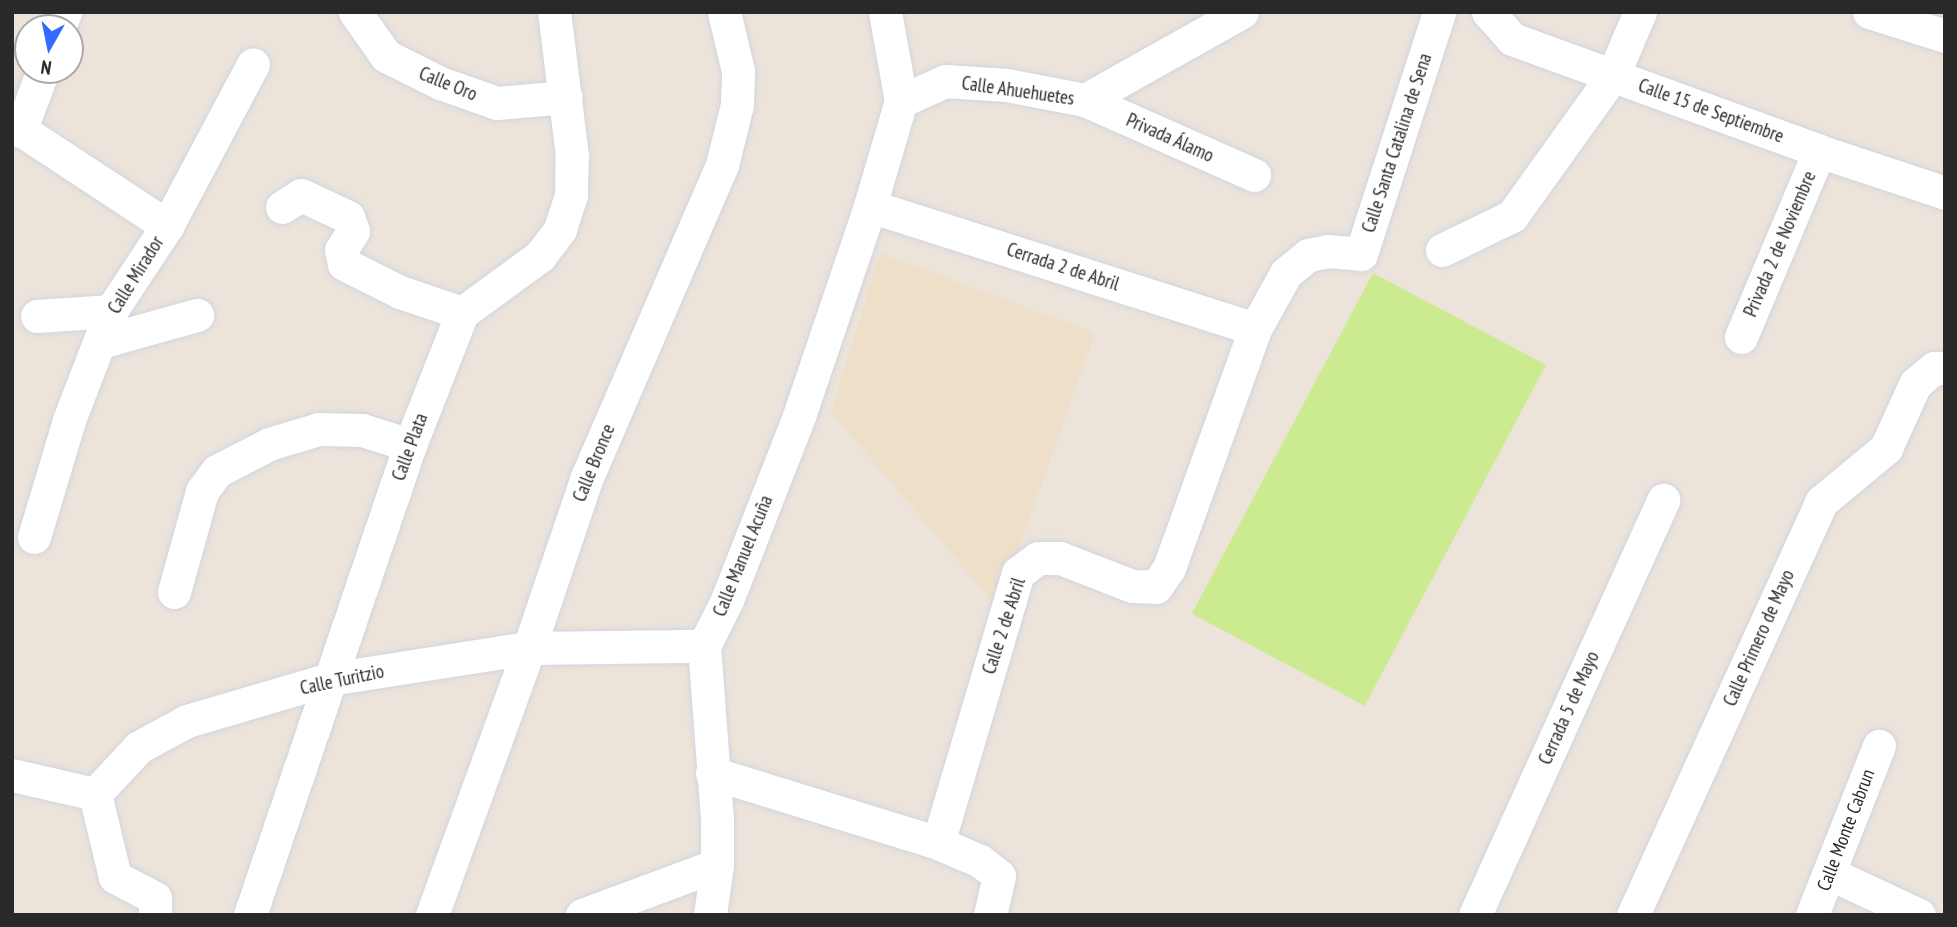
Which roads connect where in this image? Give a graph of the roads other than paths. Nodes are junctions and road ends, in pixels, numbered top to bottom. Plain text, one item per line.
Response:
1 (355, 12) edge
2 (554, 12) edge
3 (724, 12) edge
4 (885, 12) edge
5 (1241, 12) edge
6 (1439, 12) edge
7 (1488, 12) edge
8 (1640, 12) edge
9 (1869, 12) edge
10 (1943, 30) edge
11 (253, 64) dead end
12 (1613, 75) junction
13 (36, 84) edge
14 (566, 97) junction
15 (1085, 100) junction
16 (901, 101) junction
17 (16, 127) edge
18 (1819, 151) junction
19 (1254, 175) dead end
20 (1945, 193) edge
21 (282, 206) dead end
22 (870, 206) junction
23 (167, 226) junction
24 (1442, 250) dead end
25 (111, 311) junction
26 (461, 313) junction
27 (197, 315) dead end
28 (37, 316) dead end
29 (1255, 329) junction
30 (1741, 337) dead end
31 (100, 342) junction
32 (1945, 368) edge
33 (410, 445) junction
34 (1663, 500) dead end
35 (34, 537) dead end
36 (174, 592) dead end
37 (704, 646) junction
38 (529, 648) junction
39 (330, 680) junction
40 (1879, 746) dead end
41 (712, 773) junction
42 (12, 775) edge
43 (95, 794) junction
44 (938, 843) junction
45 (717, 866) junction
46 (1830, 874) junction
47 (155, 915) edge
48 (250, 915) edge
49 (432, 915) edge
50 (582, 915) edge
51 (710, 915) edge
52 (990, 915) edge
53 (1475, 915) edge
54 (1633, 915) edge
55 (1812, 915) edge
56 (1919, 915) edge

1 - 14 street, Calle Oro
2 - 14 street
3 - 38 street, Calle Bronce
4 - 16 street, Calle Manuel Acuña
5 - 15 street, Calle Ahuehuetes
6 - 29 street, Calle Santa Catalina de Sena
7 - 12 street, Calle 15 de Septiembre
8 - 12 street
9 - 10 street
11 - 23 street, Calle Mirador
12 - 18 street, Calle 15 de Septiembre
12 - 24 street
13 - 17 street
14 - 26 street
15 - 16 street, Calle Ahuehuetes
15 - 19 street, Privada Álamo
16 - 22 street, Calle Manuel Acuña
17 - 23 street
18 - 20 street, Calle 15 de Septiembre
18 - 30 street, Privada 2 de Noviembre
21 - 26 street
22 - 29 street, Cerrada 2 de Abril
22 - 37 street, Calle Manuel Acuña
23 - 25 street, Calle Mirador
25 - 28 street
25 - 31 street, Calle Mirador
26 - 33 street, Calle Plata
27 - 31 street
29 - 44 street, Calle 2 de Abril
31 - 35 street, Calle Mirador
32 - 54 street, Calle Primero de Mayo
33 - 36 street
33 - 39 street, Calle Plata
34 - 53 street, Cerrada 5 de Mayo
37 - 38 street, Calle Turitzio
37 - 41 street
38 - 39 street, Calle Turitzio
38 - 49 street, Calle Bronce
39 - 43 street, Calle Turitzio
39 - 48 street, Calle Plata
40 - 46 street, Calle Monte Cabrun
41 - 44 street
41 - 45 street
42 - 43 street
43 - 47 street
44 - 52 street
45 - 50 street
45 - 51 street
46 - 55 street, Calle Monte Cabrun
46 - 56 street

